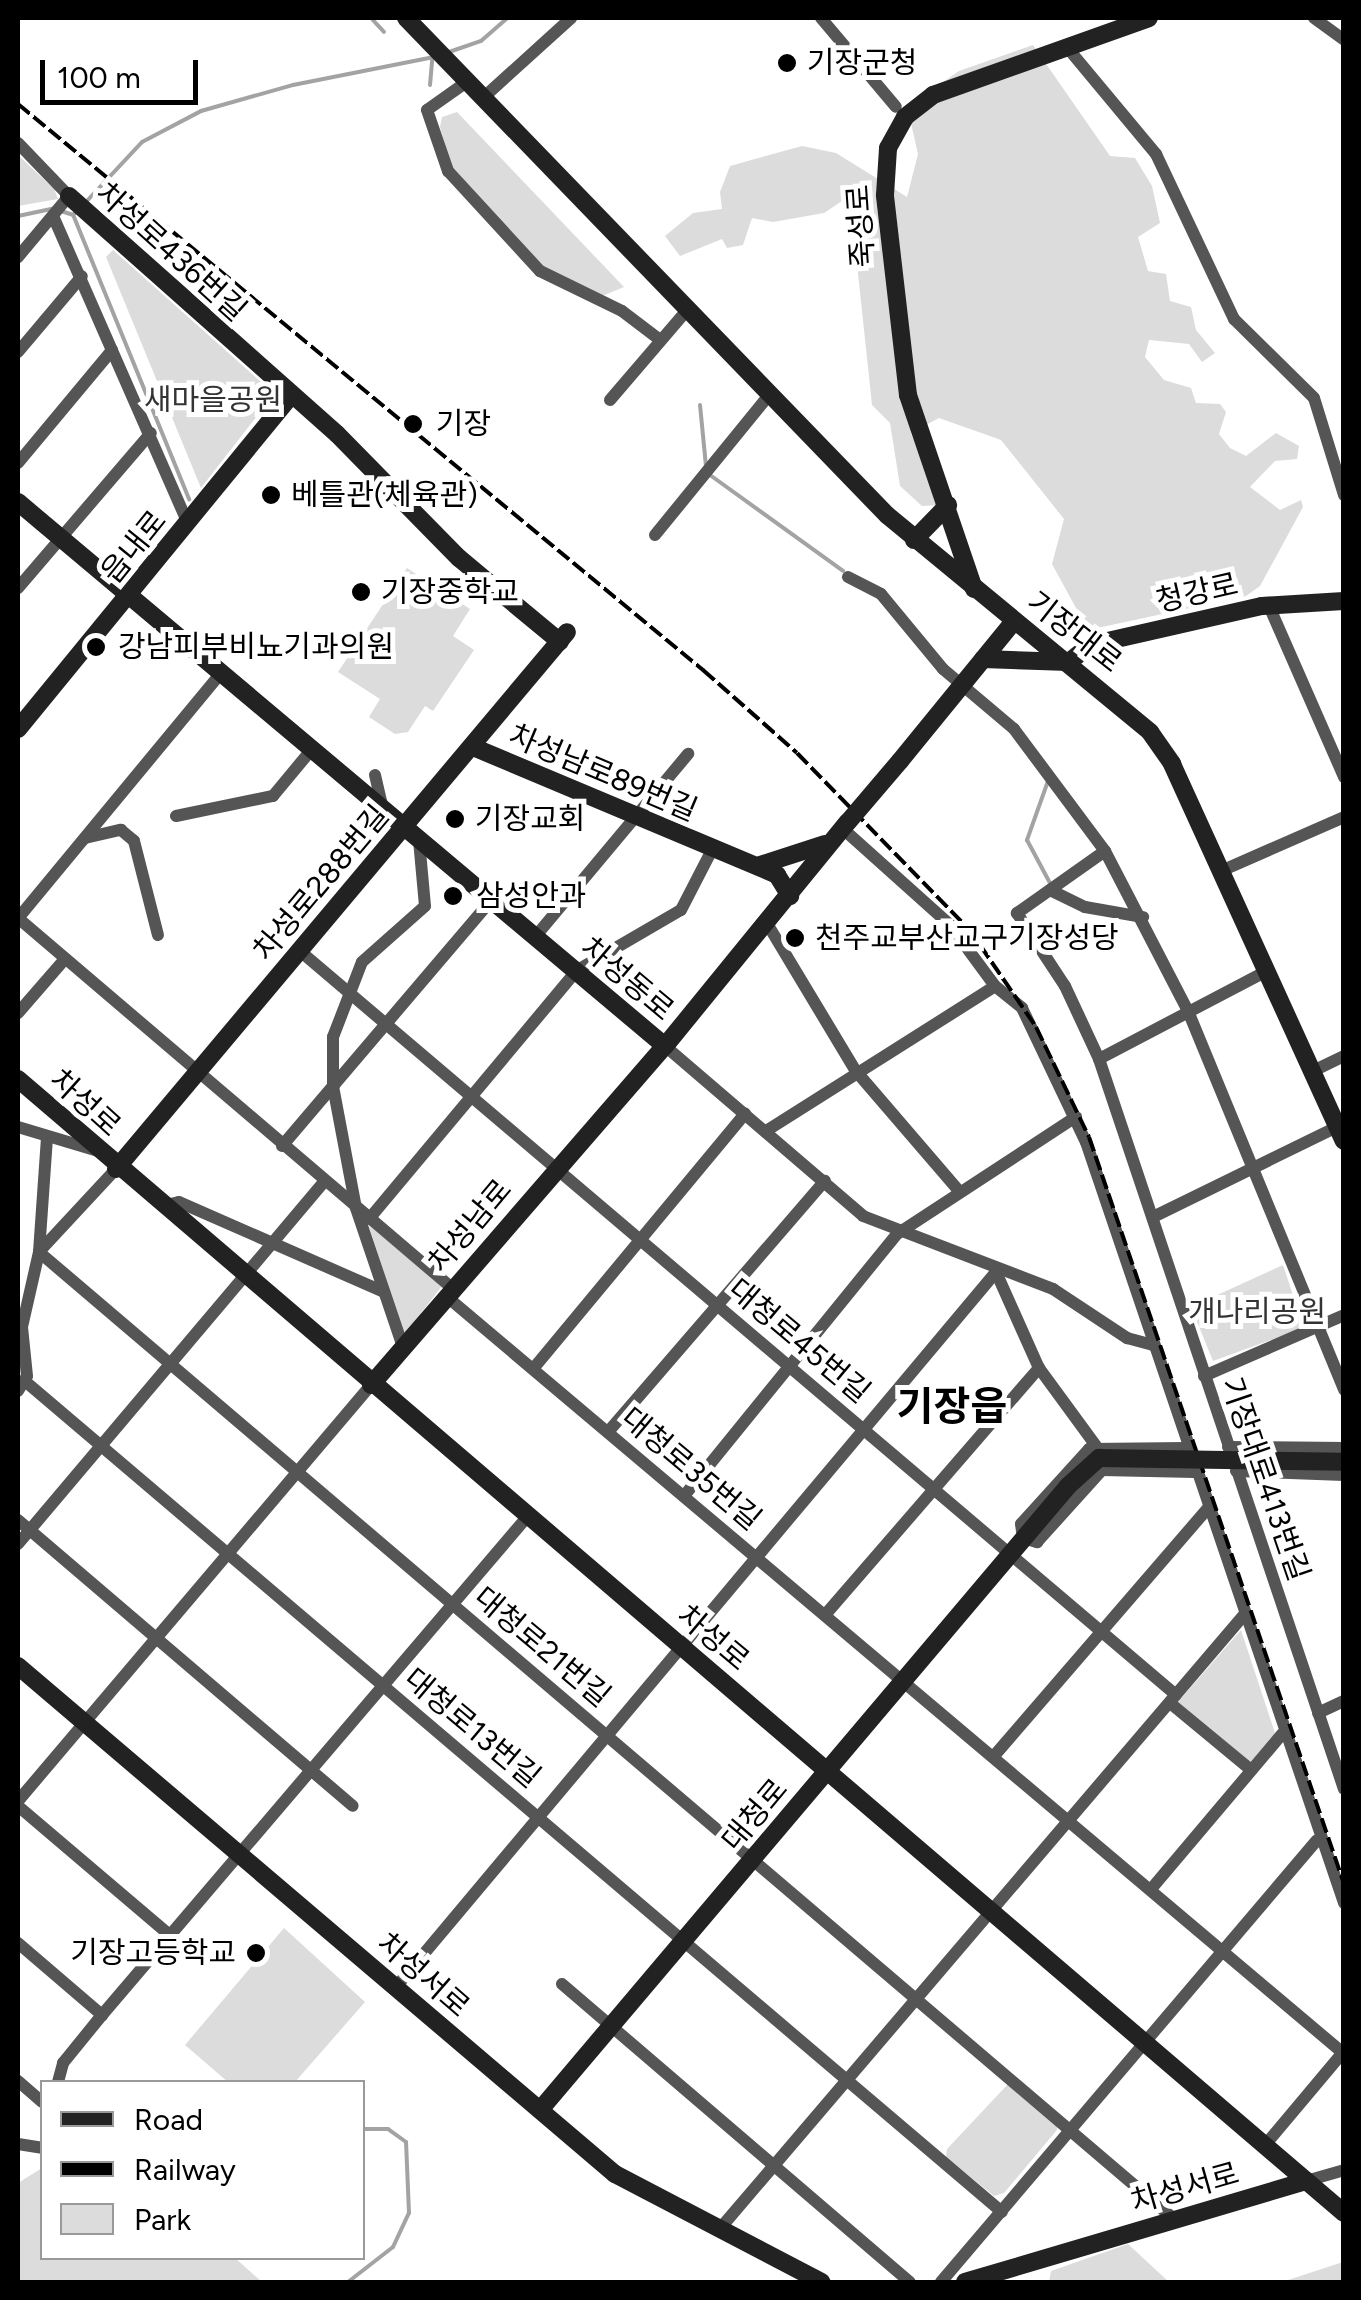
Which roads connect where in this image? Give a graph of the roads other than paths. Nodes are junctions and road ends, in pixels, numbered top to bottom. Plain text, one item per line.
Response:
1 (406, 18) edge
2 (571, 18) edge
3 (821, 18) edge
4 (1148, 18) edge
5 (1314, 18) edge
6 (1344, 40) edge
7 (1066, 46) junction
8 (466, 79) junction
9 (484, 97) junction
10 (896, 107) dead end
11 (18, 143) edge
12 (67, 207) junction
13 (18, 258) edge
14 (82, 276) junction
15 (688, 309) junction
16 (660, 340) junction
17 (112, 350) junction
18 (18, 352) edge
19 (770, 394) junction
20 (290, 397) junction
21 (610, 400) dead end
22 (151, 433) junction
23 (18, 463) edge
24 (1344, 495) edge
25 (18, 502) edge
26 (948, 505) junction
27 (188, 524) junction
28 (655, 535) dead end
29 (60, 538) junction
30 (914, 540) junction
31 (848, 577) dead end
32 (18, 588) edge
33 (974, 590) junction
34 (130, 596) junction
35 (1344, 601) edge
36 (1269, 606) junction
37 (1014, 620) junction
38 (564, 637) joint
39 (983, 658) junction
40 (1069, 662) junction
41 (221, 673) junction
42 (961, 685) junction
43 (18, 729) edge
44 (473, 746) junction
45 (312, 749) junction
46 (688, 754) dead end
47 (375, 775) dead end
48 (1344, 777) edge
49 (383, 809) junction
50 (176, 816) dead end
51 (1344, 817) edge
52 (634, 818) junction
53 (842, 828) junction
54 (412, 834) junction
55 (84, 838) junction
56 (712, 850) junction
57 (1105, 851) junction
58 (754, 866) junction
59 (1220, 872) junction
60 (1050, 890) junction
61 (790, 896) junction
62 (490, 900) junction
63 (1143, 917) junction
64 (18, 918) edge
65 (768, 925) junction
66 (158, 935) dead end
67 (535, 937) junction
68 (300, 951) junction
69 (65, 959) junction
70 (576, 971) junction
71 (1264, 972) junction
72 (994, 986) junction
73 (347, 990) junction
74 (1188, 1011) junction
75 (18, 1012) edge
76 (386, 1024) junction
77 (665, 1046) junction
78 (1344, 1056) edge
79 (1100, 1059) junction
80 (856, 1070) junction
81 (1311, 1072) junction
82 (197, 1074) junction
83 (18, 1080) edge
84 (333, 1086) junction
85 (472, 1096) junction
86 (744, 1114) junction
87 (1076, 1117) junction
88 (18, 1127) edge
89 (766, 1131) junction
90 (1340, 1134) edge
91 (47, 1138) junction
92 (282, 1146) junction
93 (102, 1152) junction
94 (556, 1168) junction
95 (1252, 1168) junction
96 (116, 1169) junction
97 (824, 1180) junction
98 (324, 1182) junction
99 (959, 1191) junction
100 (161, 1207) junction
101 (356, 1208) junction
102 (1153, 1216) junction
103 (369, 1219) junction
104 (898, 1234) junction
105 (640, 1240) junction
106 (272, 1243) junction
107 (39, 1252) junction
108 (996, 1272) junction
109 (244, 1276) junction
110 (384, 1292) junction
111 (449, 1292) junction
112 (718, 1305) junction
113 (1344, 1316) edge
114 (1318, 1327) junction
115 (1153, 1345) junction
116 (403, 1347) junction
117 (169, 1364) junction
118 (791, 1367) junction
119 (1039, 1368) junction
120 (533, 1369) junction
121 (1204, 1376) junction
122 (371, 1384) junction
123 (22, 1386) edge
124 (1344, 1390) edge
125 (865, 1430) junction
126 (608, 1432) junction
127 (101, 1445) junction
128 (1096, 1446) junction
129 (1186, 1448) junction
130 (1228, 1448) junction
131 (1344, 1448) edge
132 (1344, 1462) edge
133 (297, 1472) junction
134 (1194, 1472) junction
135 (1236, 1472) junction
136 (1344, 1474) edge
137 (934, 1490) junction
138 (684, 1496) junction
139 (1208, 1508) junction
140 (527, 1517) junction
141 (18, 1520) edge
142 (30, 1530) junction
143 (1024, 1538) junction
144 (18, 1544) edge
145 (228, 1553) junction
146 (1010, 1554) junction
147 (758, 1558) junction
148 (453, 1604) junction
149 (825, 1615) junction
150 (1244, 1615) junction
151 (1101, 1630) junction
152 (156, 1638) junction
153 (682, 1648) junction
154 (18, 1666) edge
155 (904, 1680) junction
156 (384, 1686) junction
157 (1173, 1699) junction
158 (1344, 1701) edge
159 (1318, 1713) junction
160 (84, 1723) junction
161 (1282, 1734) junction
162 (608, 1736) junction
163 (994, 1756) junction
164 (1251, 1770) junction
165 (313, 1771) junction
166 (827, 1771) junction
167 (1344, 1789) edge
168 (18, 1804) edge
169 (353, 1806) dead end
170 (539, 1818) junction
171 (1070, 1820) junction
172 (1317, 1840) junction
173 (241, 1856) junction
174 (754, 1860) junction
175 (1152, 1888) junction
176 (1344, 1903) edge
177 (991, 1913) junction
178 (172, 1938) junction
179 (684, 1942) junction
180 (18, 1943) edge
181 (1224, 1952) junction
182 (562, 1984) dead end
183 (396, 1988) junction
184 (918, 1998) junction
185 (102, 2015) junction
186 (610, 2028) junction
187 (1147, 2042) junction
188 (1343, 2052) edge
189 (18, 2080) edge
190 (58, 2080) edge
191 (847, 2080) junction
192 (40, 2100) edge
193 (540, 2110) junction
194 (1074, 2128) junction
195 (1266, 2144) junction
196 (773, 2166) junction
197 (1344, 2170) edge
198 (1306, 2182) junction
199 (1002, 2212) junction
200 (1344, 2213) edge
201 (1175, 2220) junction
202 (718, 2230) junction
203 (822, 2282) edge
204 (910, 2282) edge
205 (941, 2282) edge
206 (964, 2282) edge

1 - 8 street, 기장대로
2 - 9 street
3 - 10 street
4 - 7 street, 죽성로
5 - 6 street
7 - 24 street
7 - 26 street, 죽성로
8 - 9 street, 기장대로
8 - 16 street
9 - 15 street, 기장대로
11 - 12 street, 차성로436번길
12 - 13 street
12 - 14 street
12 - 20 street, 차성로436번길
14 - 17 street
14 - 18 street
15 - 16 street
15 - 19 street, 기장대로
16 - 21 street
17 - 22 street
17 - 23 street
19 - 28 street
19 - 30 street, 기장대로
20 - 27 street, 읍내로
20 - 38 street, 차성로436번길
22 - 27 street
22 - 29 street
25 - 29 street, 차성동로
26 - 30 street
26 - 33 street, 죽성로
27 - 34 street, 읍내로
29 - 32 street
29 - 34 street, 차성동로
30 - 33 street, 기장대로
31 - 42 street
33 - 37 street, 기장대로
34 - 41 street, 차성동로
34 - 43 street, 읍내로
35 - 36 street, 청강로
36 - 40 street, 청강로
36 - 48 street
37 - 39 street, 차성남로
37 - 40 street, 기장대로
38 - 44 street, 차성로288번길
39 - 40 street
39 - 42 street, 차성남로
40 - 59 street, 기장대로
41 - 45 street, 차성동로
41 - 55 street
42 - 53 street, 차성남로, bridge
42 - 57 street
44 - 52 street, 차성남로89번길
44 - 54 street, 차성로288번길
45 - 49 street, 차성동로
45 - 50 street
46 - 52 street
47 - 49 street
49 - 54 street, 차성동로
51 - 59 street
52 - 56 street, 차성남로89번길
52 - 67 street
53 - 58 street
53 - 61 street, 차성남로
53 - 72 street
54 - 62 street, 차성동로
54 - 68 street, 차성로288번길
54 - 73 street
55 - 64 street
55 - 66 street
56 - 58 street, 차성남로89번길
56 - 70 street, 차성남로89번길
57 - 60 street
57 - 63 street
58 - 61 street
59 - 71 street, 기장대로
60 - 63 street
60 - 79 street, 기장대로413번길
61 - 65 street, 차성남로
62 - 67 street, 차성동로
62 - 76 street
63 - 74 street
64 - 69 street, 대청로35번길
65 - 77 street, 차성남로
65 - 80 street
67 - 70 street, 차성동로
68 - 73 street, 대청로45번길
68 - 82 street, 차성로288번길
69 - 75 street
69 - 82 street, 대청로35번길
70 - 77 street, 차성동로
70 - 85 street
71 - 74 street
71 - 81 street, 기장대로
72 - 80 street
72 - 87 street
73 - 76 street, 대청로45번길
73 - 84 street
74 - 79 street
74 - 95 street
76 - 84 street
76 - 85 street, 대청로45번길
77 - 86 street, 차성동로
77 - 94 street, 차성남로
78 - 81 street
79 - 102 street, 기장대로413번길
80 - 89 street
80 - 99 street
81 - 90 street, 기장대로
82 - 92 street, 대청로35번길
82 - 96 street, 차성로288번길
83 - 93 street, 차성로
84 - 92 street
84 - 101 street
85 - 94 street, 대청로45번길
85 - 103 street
86 - 89 street, 차성동로
86 - 105 street
87 - 99 street
87 - 115 street
88 - 91 street
89 - 97 street, 차성동로
90 - 95 street, 기장대로
91 - 93 street
91 - 107 street
92 - 98 street, 대청로35번길
93 - 96 street, 차성로
94 - 105 street, 대청로45번길
94 - 111 street, 차성남로
95 - 102 street, 기장대로
95 - 114 street
96 - 100 street, 차성로
96 - 107 street
97 - 104 street, 차성동로
97 - 112 street
98 - 101 street, 대청로35번길
98 - 106 street
99 - 104 street
100 - 106 street
100 - 109 street, 차성로
101 - 103 street, 대청로35번길
101 - 110 street
102 - 121 street, 기장대로413번길
103 - 111 street, 대청로35번길
104 - 108 street, 차성동로
104 - 118 street
105 - 112 street, 대청로45번길
105 - 120 street
106 - 109 street
106 - 110 street
107 - 117 street, 대청로21번길
107 - 123 street
108 - 115 street, 차성동로
108 - 119 street
108 - 125 street
109 - 117 street
109 - 122 street, 차성로
110 - 116 street
111 - 116 street, 차성남로
111 - 120 street, 대청로35번길
112 - 118 street, 대청로45번길
112 - 126 street
113 - 114 street
114 - 121 street
114 - 124 street
115 - 129 street
116 - 122 street, 차성남로
117 - 127 street
117 - 133 street, 대청로21번길
118 - 125 street, 대청로45번길
118 - 138 street
119 - 128 street
119 - 137 street
120 - 126 street, 대청로35번길
121 - 130 street, 기장대로413번길
122 - 133 street, 차성남로
122 - 140 street, 차성로
123 - 127 street, 대청로13번길
125 - 137 street, 대청로45번길
125 - 147 street
126 - 138 street, 대청로35번길
127 - 142 street
127 - 145 street, 대청로13번길
128 - 129 street
128 - 143 street
129 - 134 street
130 - 131 street
130 - 135 street, 기장대로413번길
132 - 143 street, 대청로, bridge
133 - 145 street, 차성남로
133 - 148 street, 대청로21번길
134 - 139 street
134 - 143 street
135 - 136 street
135 - 159 street, 기장대로413번길
137 - 146 street, 대청로45번길
137 - 149 street
138 - 147 street, 대청로35번길
139 - 150 street
139 - 151 street
140 - 148 street
140 - 153 street, 차성로
141 - 142 street
142 - 144 street
142 - 152 street
143 - 146 street, 대청로
145 - 152 street, 차성남로
145 - 156 street, 대청로13번길
146 - 151 street
146 - 155 street, 대청로
147 - 149 street, 대청로35번길
147 - 153 street
148 - 156 street
148 - 162 street, 대청로21번길
149 - 155 street, 대청로35번길
150 - 157 street
150 - 161 street
151 - 157 street
151 - 163 street
152 - 160 street, 차성남로
152 - 165 street
153 - 162 street
153 - 166 street, 차성로
154 - 160 street, 차성서로
155 - 163 street, 대청로35번길
155 - 166 street, 대청로
156 - 165 street
156 - 170 street, 대청로13번길
157 - 164 street
157 - 171 street
158 - 159 street
159 - 167 street, 기장대로413번길
160 - 168 street, 차성남로
160 - 173 street, 차성서로
161 - 164 street
161 - 172 street
162 - 170 street
162 - 174 street, 대청로21번길
163 - 171 street, 대청로35번길
164 - 175 street
165 - 169 street
165 - 173 street
166 - 174 street, 대청로
166 - 177 street, 차성로
168 - 178 street, 차성남로
170 - 179 street, 대청로13번길
170 - 183 street
171 - 175 street, 대청로35번길
171 - 177 street
172 - 176 street
172 - 181 street
173 - 178 street
173 - 183 street, 차성서로
174 - 179 street, 대청로
174 - 184 street, 대청로21번길
175 - 181 street, 대청로35번길
177 - 184 street
177 - 187 street, 차성로
178 - 185 street
179 - 186 street, 대청로
179 - 191 street, 대청로13번길
180 - 185 street
181 - 187 street
181 - 188 street, 대청로35번길
182 - 186 street
183 - 193 street, 차성서로
184 - 191 street
184 - 194 street, 대청로21번길
185 - 190 street
186 - 193 street, 대청로
186 - 196 street
187 - 194 street
187 - 195 street, 차성로
188 - 195 street
189 - 192 street
191 - 196 street
191 - 199 street, 대청로13번길
193 - 202 street, 차성서로
194 - 199 street
194 - 201 street, 대청로21번길
195 - 198 street, 차성로
196 - 202 street
196 - 204 street
197 - 198 street
198 - 200 street, 차성로
198 - 201 street, 차성서로
199 - 205 street
201 - 206 street, 차성서로
202 - 203 street, 차성서로

